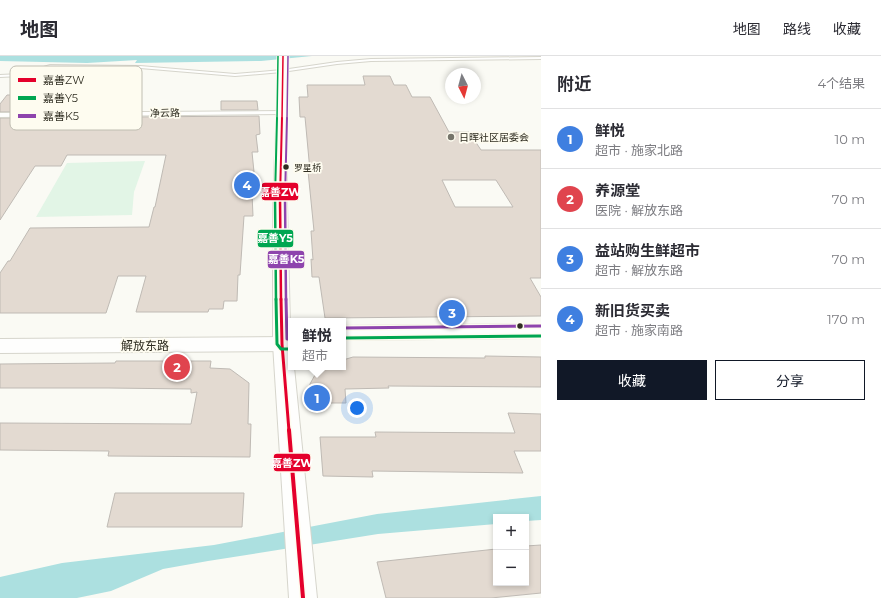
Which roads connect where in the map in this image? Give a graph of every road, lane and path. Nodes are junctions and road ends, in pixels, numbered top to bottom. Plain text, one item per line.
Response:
1 (541, 58) edge
2 (282, 64) edge
3 (142, 67) edge
4 (0, 76) edge
5 (10, 76) edge
6 (282, 112) junction
7 (142, 114) edge
8 (0, 116) edge
9 (10, 116) edge
10 (541, 331) edge
11 (346, 333) edge
12 (0, 335) edge
13 (286, 339) edge
14 (541, 342) edge
15 (346, 343) edge
16 (0, 346) edge
17 (302, 589) edge

1 - 2 lane
2 - 3 lane
2 - 6 street
4 - 5 lane
6 - 7 lane, 净云路
6 - 13 street
8 - 9 lane, 净云路
10 - 11 main road
12 - 13 main road, 解放东路
13 - 16 main road, 解放东路
13 - 17 street
14 - 15 main road

